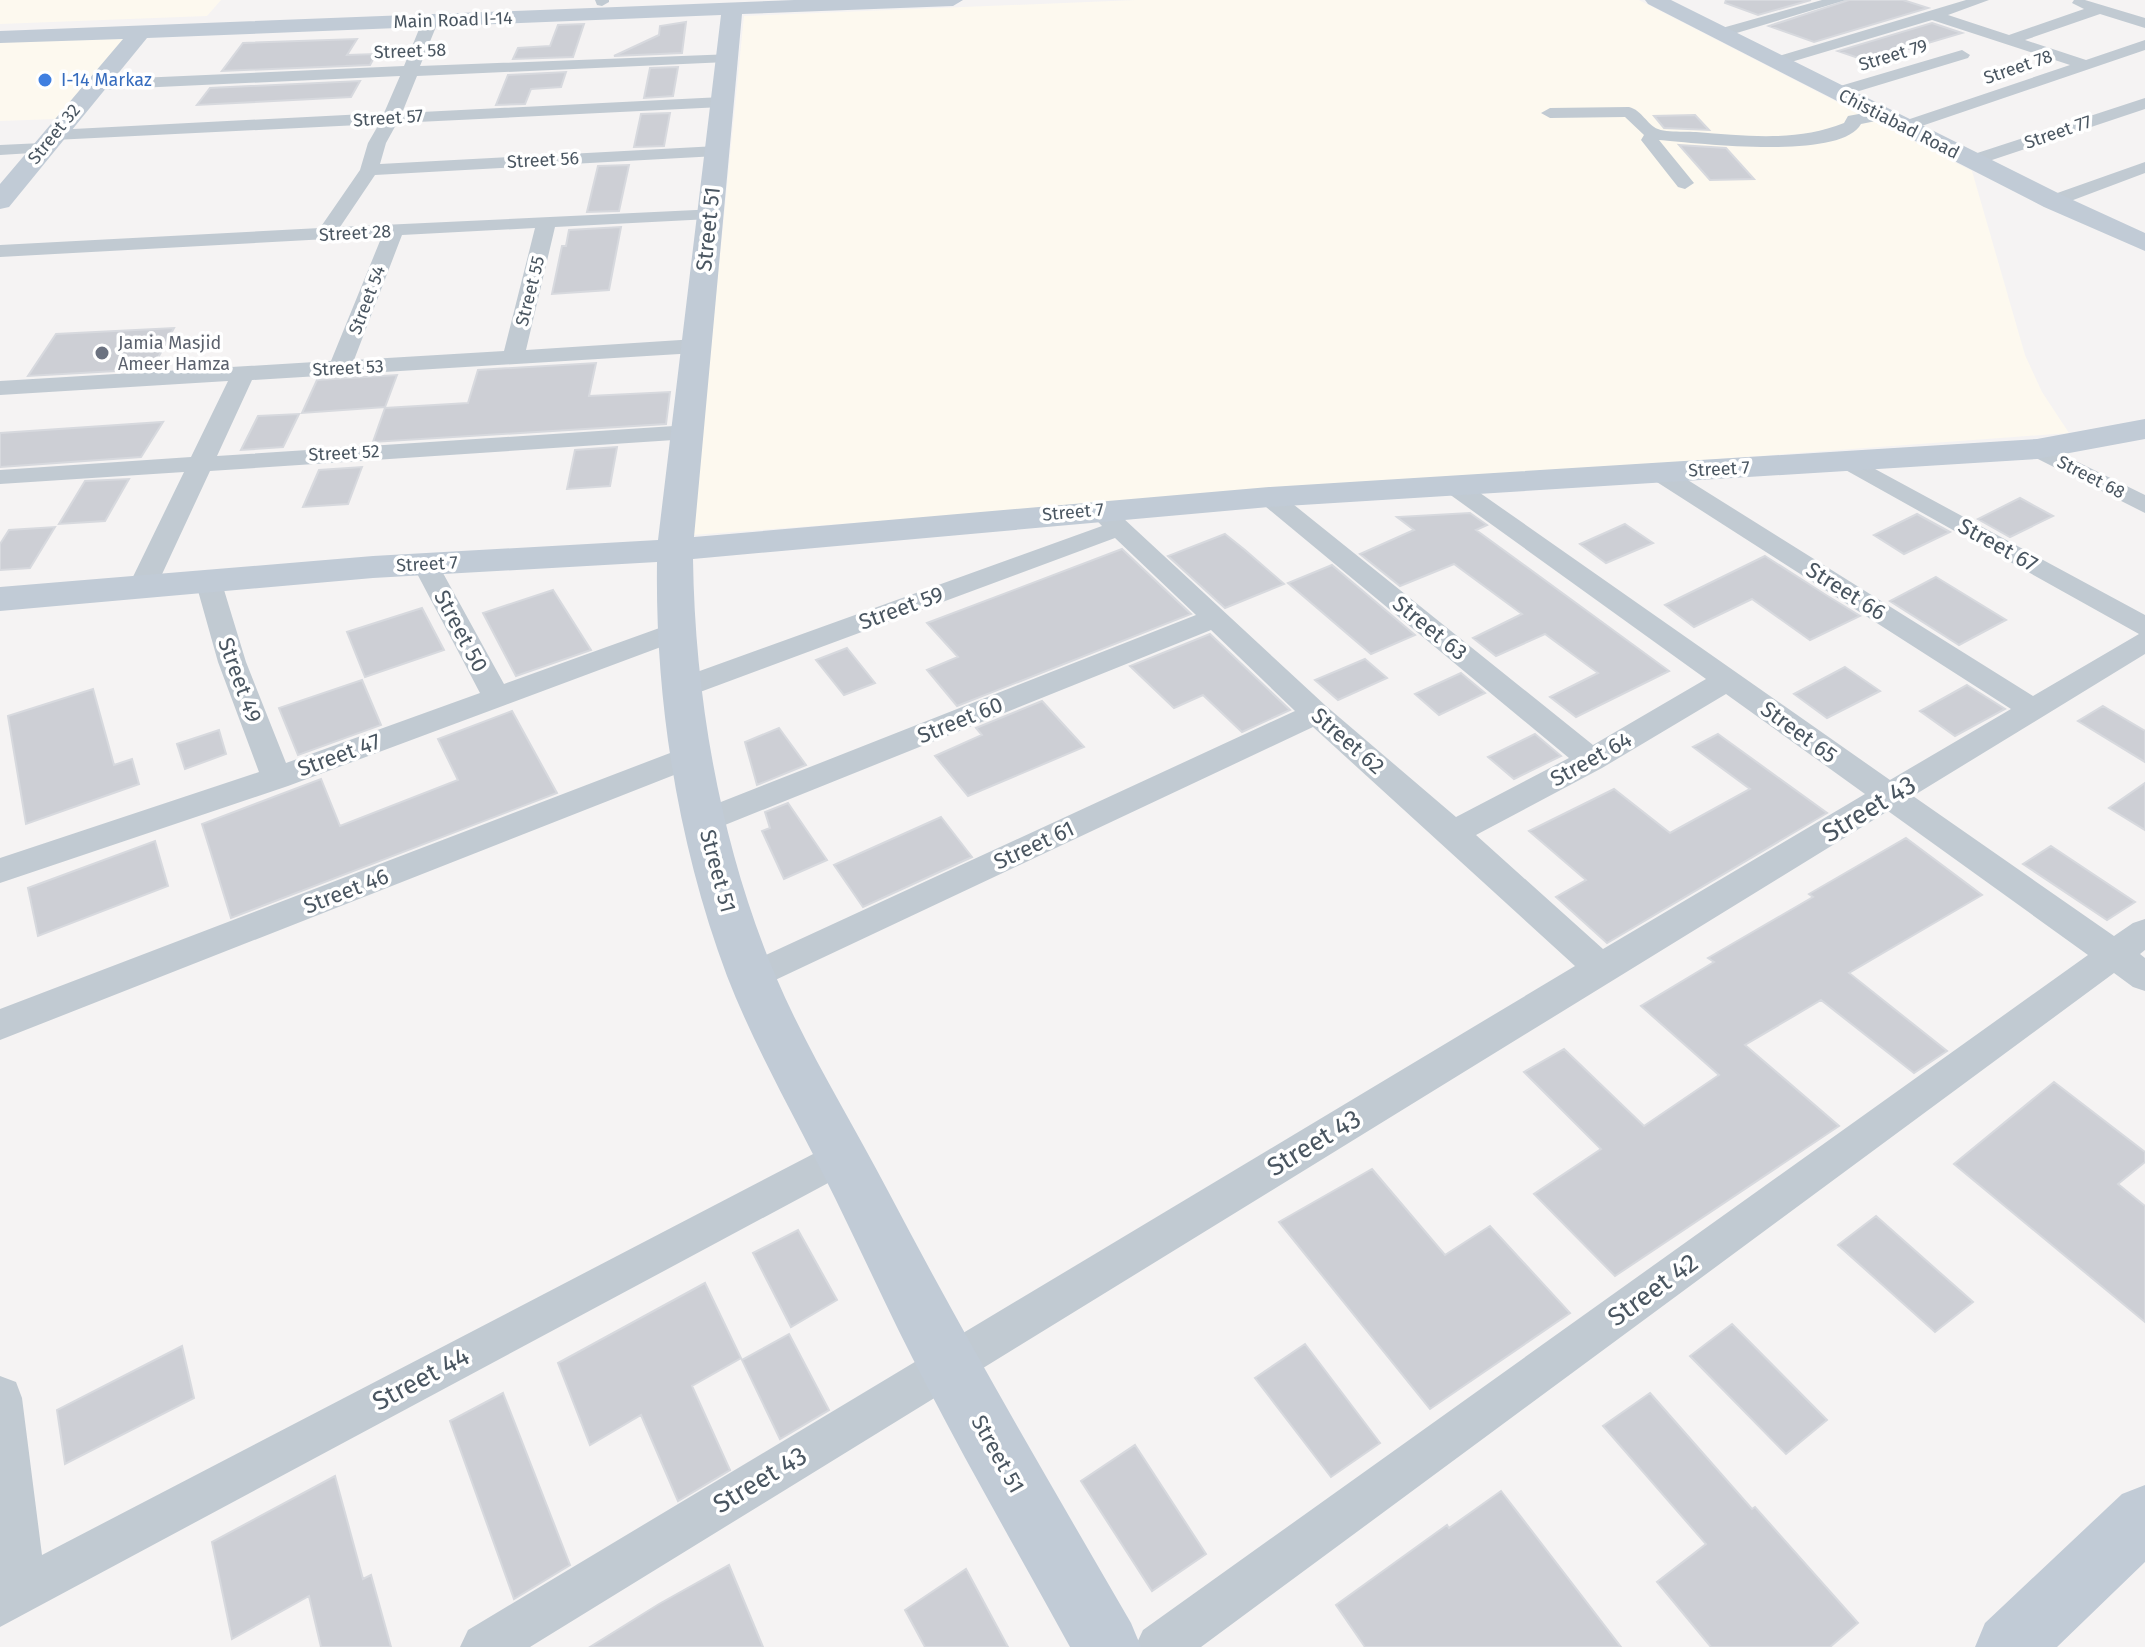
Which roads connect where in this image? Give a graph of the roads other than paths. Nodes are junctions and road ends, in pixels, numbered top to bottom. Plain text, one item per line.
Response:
1 (640, 0) edge
2 (953, 0) edge
3 (1655, 0) edge
4 (1839, 0) edge
5 (1982, 0) edge
6 (2070, 0) edge
7 (602, 1) edge
8 (721, 6) edge
9 (2100, 9) junction
10 (1932, 15) junction
11 (250, 17) junction
12 (212, 19) junction
13 (430, 22) junction
14 (2145, 23) edge
15 (0, 26) edge
16 (140, 32) junction
17 (1720, 33) junction
18 (0, 37) edge
19 (2010, 40) junction
20 (2145, 45) edge
21 (1962, 55) dead end
22 (727, 57) junction
23 (1775, 62) junction
24 (2086, 65) junction
25 (409, 71) junction
26 (94, 85) junction
27 (1836, 93) junction
28 (722, 102) junction
29 (2145, 103) edge
30 (1550, 113) dead end
31 (1880, 115) junction
32 (392, 116) junction
33 (1904, 127) junction
34 (1653, 134) junction
35 (48, 142) junction
36 (0, 150) edge
37 (717, 151) junction
38 (1971, 161) junction
39 (2145, 167) edge
40 (369, 170) junction
41 (1685, 183) dead end
42 (0, 201) edge
43 (2053, 201) junction
44 (710, 213) junction
45 (546, 224) junction
46 (394, 231) junction
47 (325, 235) junction
48 (2145, 243) edge
49 (0, 251) edge
50 (696, 346) junction
51 (513, 358) junction
52 (340, 368) junction
53 (243, 374) junction
54 (0, 388) edge
55 (2145, 429) edge
56 (689, 432) junction
57 (2037, 449) junction
58 (200, 462) junction
59 (1851, 463) junction
60 (1658, 472) junction
61 (0, 477) edge
62 (1454, 486) junction
63 (1269, 497) junction
64 (2145, 505) edge
65 (1109, 519) junction
66 (675, 550) junction
67 (425, 564) junction
68 (208, 580) junction
69 (143, 585) junction
70 (0, 599) edge
71 (1215, 618) junction
72 (2145, 627) edge
73 (675, 632) junction
74 (2145, 642) edge
75 (1727, 680) junction
76 (682, 688) junction
77 (497, 697) junction
78 (2034, 710) junction
79 (1316, 713) junction
80 (691, 756) junction
81 (1591, 760) junction
82 (277, 778) junction
83 (1889, 797) junction
84 (704, 821) junction
85 (1453, 833) junction
86 (0, 871) edge
87 (2135, 955) edge
88 (1600, 968) junction
89 (752, 977) junction
90 (0, 1025) edge
91 (842, 1156) junction
92 (948, 1366) junction
93 (0, 1398) edge
94 (2145, 1517) edge
95 (11, 1597) edge
96 (485, 1647) edge
97 (1107, 1647) edge
98 (1160, 1647) edge
99 (2009, 1647) edge

1 - 7 street, Main Road I-14
2 - 8 street, Main Road I-14
3 - 17 street, Chistiabad Road
4 - 17 street
5 - 10 street
6 - 9 street
7 - 11 street, Main Road I-14
8 - 13 street, Main Road I-14
8 - 22 street, Street 51
9 - 14 street
9 - 19 street
10 - 19 street
10 - 23 street
11 - 12 street, Main Road I-14
11 - 13 street, Main Road I-14
12 - 15 street, Main Road I-14
12 - 16 street, Main Road I-14
13 - 25 street
16 - 18 street, Main Road I-14
16 - 26 street, Street 32
17 - 23 street, Chistiabad Road
19 - 24 street
20 - 24 street, Street 78
21 - 27 street, Street 79
22 - 25 street, Street 58
22 - 28 street, Street 51
23 - 27 street, Chistiabad Road
24 - 33 street, Street 78
25 - 26 street, Street 58
25 - 32 street
26 - 35 street, Street 32
27 - 31 street, Chistiabad Road
28 - 32 street, Street 57
28 - 37 street, Street 51
29 - 38 street, Street 77
30 - 34 street
31 - 33 street, Chistiabad Road
31 - 34 street
32 - 35 street, Street 57
32 - 40 street
33 - 38 street, Chistiabad Road
34 - 41 street
35 - 36 street, Street 57
35 - 42 street, Street 32
37 - 40 street, Street 56
37 - 44 street, Street 51
38 - 43 street, Chistiabad Road
39 - 43 street
40 - 47 street
43 - 48 street, Chistiabad Road
44 - 45 street, Street 28
44 - 50 street, Street 51
45 - 46 street, Street 28
45 - 51 street, Street 55
46 - 47 street, Street 28
46 - 52 street, Street 54
47 - 49 street, Street 28
50 - 51 street, Street 53
50 - 56 street, Street 51
51 - 52 street, Street 53
52 - 53 street, Street 53
53 - 54 street, Street 53
53 - 58 street
55 - 57 street, Street 7
56 - 58 street, Street 52
56 - 66 street, Street 51
57 - 59 street, Street 7
57 - 64 street, Street 68
58 - 61 street, Street 52
58 - 69 street
59 - 60 street, Street 7
59 - 72 street, Street 67
60 - 62 street, Street 7
60 - 78 street, Street 66
62 - 63 street, Street 7
62 - 75 street, Street 65
63 - 65 street, Street 7
63 - 81 street, Street 63
65 - 66 street, Street 7
65 - 71 street, Street 62
65 - 76 street, Street 59
66 - 67 street, Street 7
66 - 73 street, Street 51
67 - 68 street, Street 7
67 - 77 street, Street 50
68 - 69 street, Street 7
68 - 82 street, Street 49
69 - 70 street, Street 7
71 - 79 street, Street 62
71 - 84 street, Street 60
73 - 76 street, Street 51
73 - 77 street, Street 47
74 - 78 street, Street 43
75 - 81 street, Street 64
75 - 83 street, Street 65
76 - 80 street, Street 51
77 - 82 street, Street 47
78 - 83 street, Street 43
79 - 85 street, Street 62
79 - 89 street, Street 61
80 - 84 street, Street 51
80 - 90 street, Street 46
81 - 85 street, Street 64
82 - 86 street, Street 47
83 - 87 street, Street 65
83 - 88 street, Street 43
84 - 89 street, Street 51
85 - 88 street, Street 62
87 - 98 street, Street 42
88 - 92 street, Street 43
89 - 91 street, Street 51
91 - 92 street, Street 51
91 - 95 street, Street 44
92 - 96 street, Street 43
92 - 97 street, Street 51
93 - 95 street
94 - 99 street

